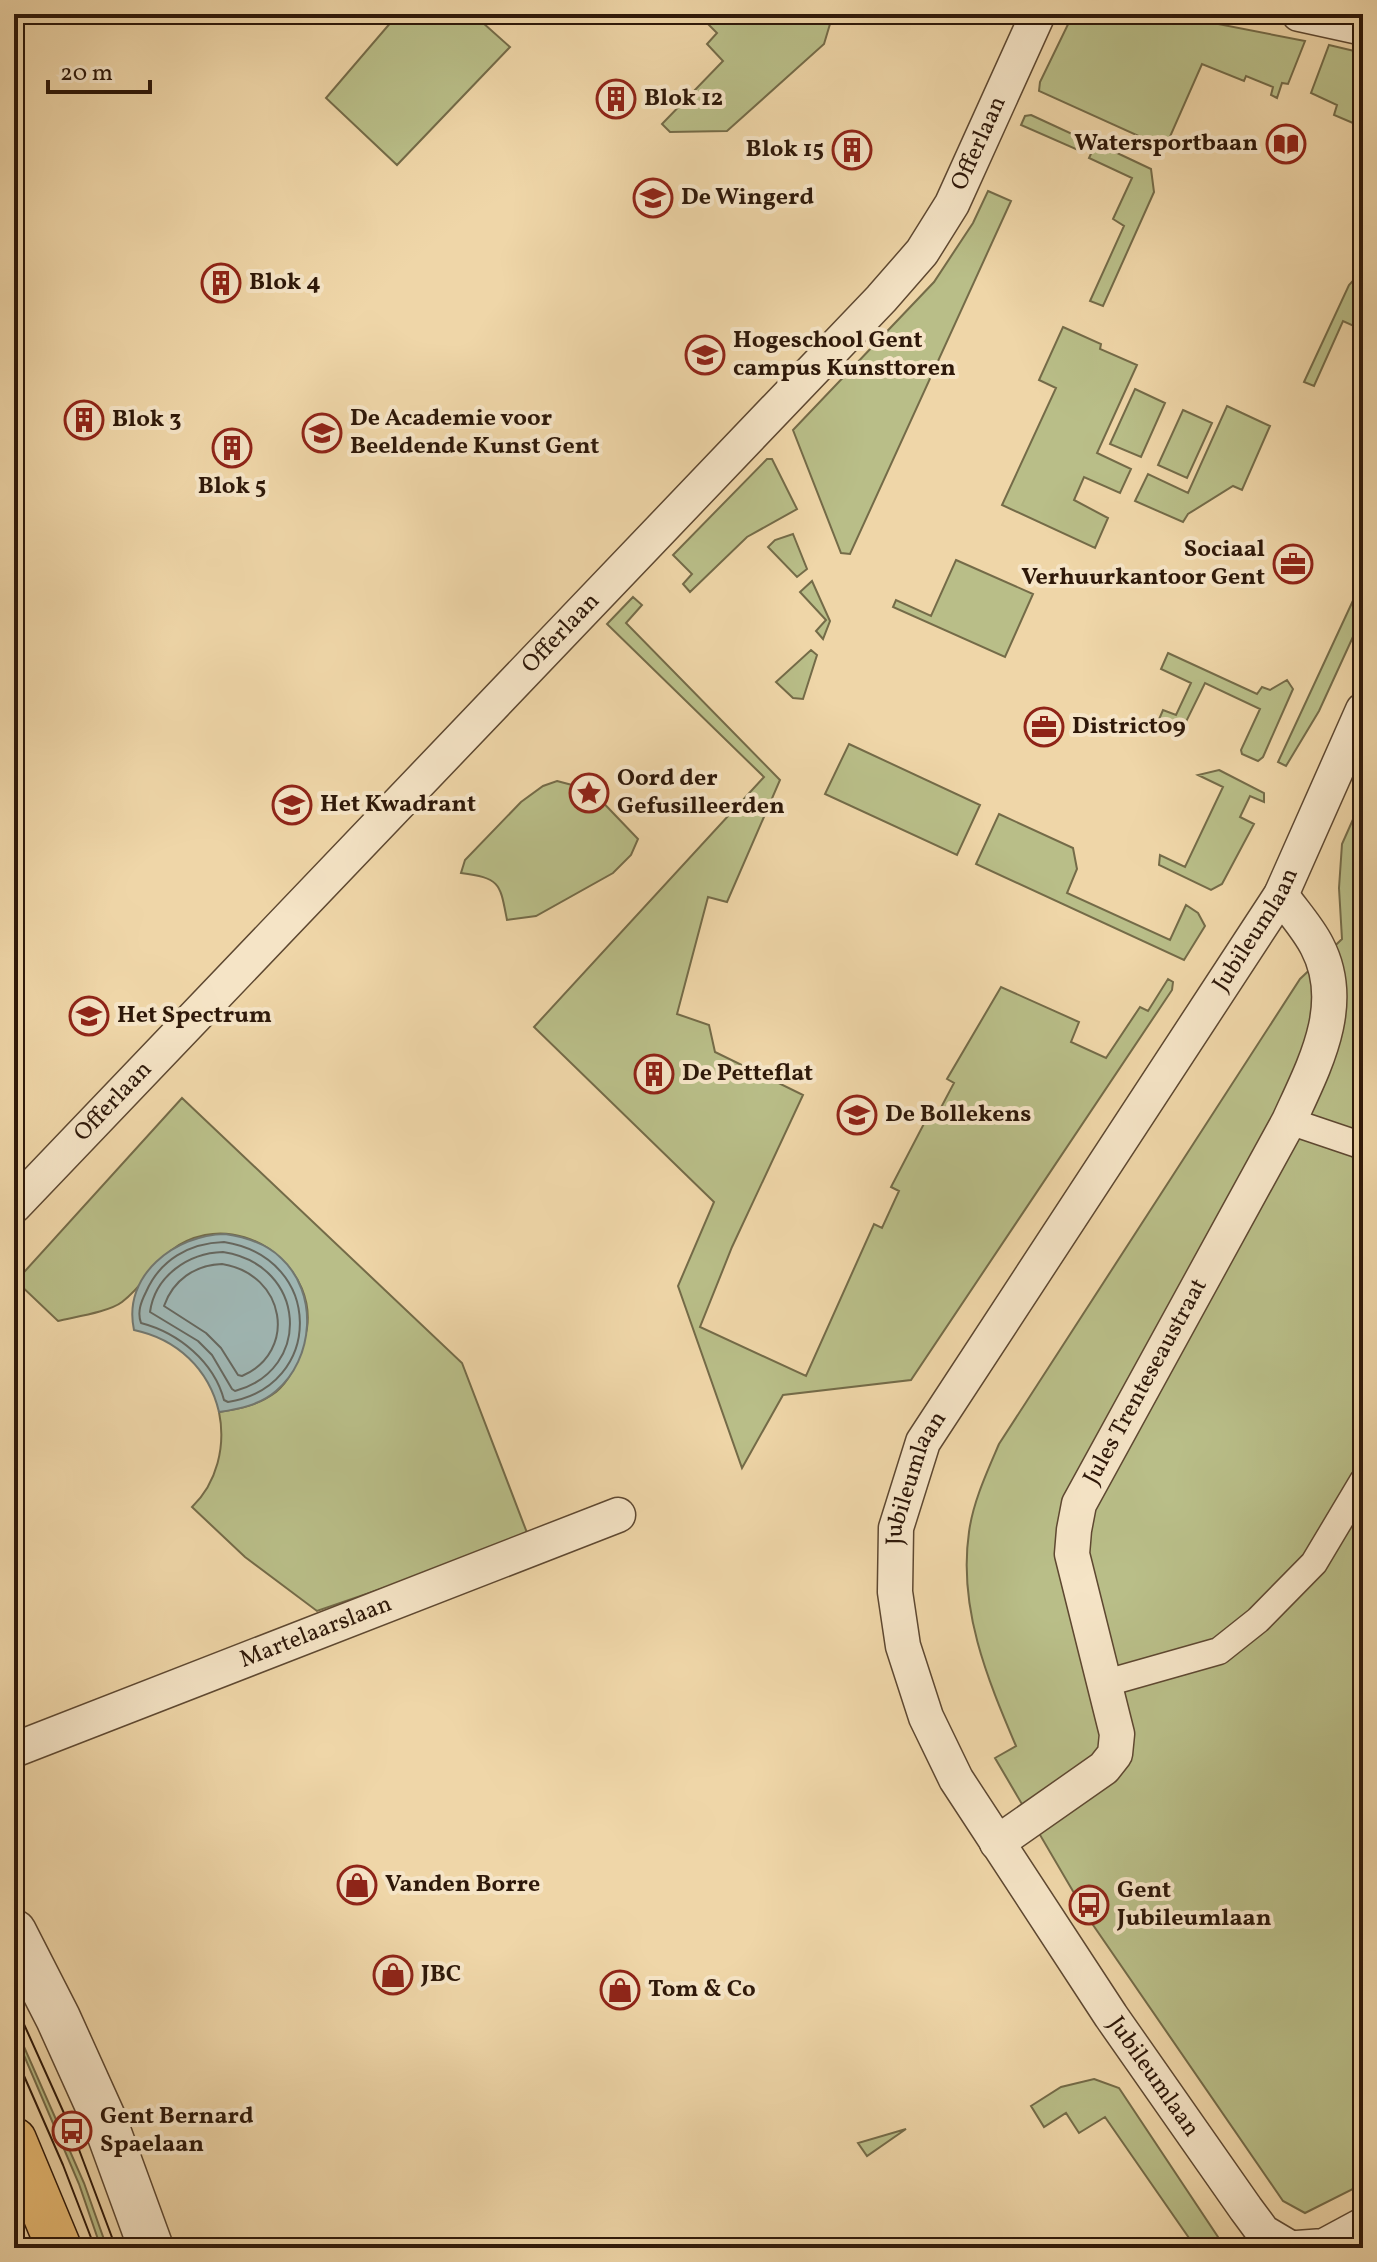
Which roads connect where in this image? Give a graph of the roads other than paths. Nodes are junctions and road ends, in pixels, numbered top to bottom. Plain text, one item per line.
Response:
1 (1038, 14) edge
2 (1299, 14) edge
3 (1363, 28) edge
4 (1363, 710) edge
5 (1281, 895) junction
6 (1289, 1121) junction
7 (1363, 1146) edge
8 (14, 1206) edge
9 (1363, 1481) edge
10 (618, 1515) dead end
11 (1106, 1683) junction
12 (14, 1750) edge
13 (997, 1843) junction
14 (14, 1932) edge
15 (14, 2140) edge
16 (1358, 2234) edge
17 (59, 2248) edge
18 (151, 2248) edge
19 (1290, 2248) edge
20 (1297, 2248) edge

1 - 8 street, Offerlaan
2 - 3 street
4 - 5 street, Jubileumlaan
5 - 6 street, Jules Trenteseaustraat
5 - 13 street, Jubileumlaan
6 - 7 street
6 - 11 street, Jules Trenteseaustraat
9 - 11 street
10 - 12 street, Martelaarslaan
11 - 13 street, Jules Trenteseaustraat
13 - 19 street, Jubileumlaan
14 - 18 street
15 - 17 main road
16 - 20 street

